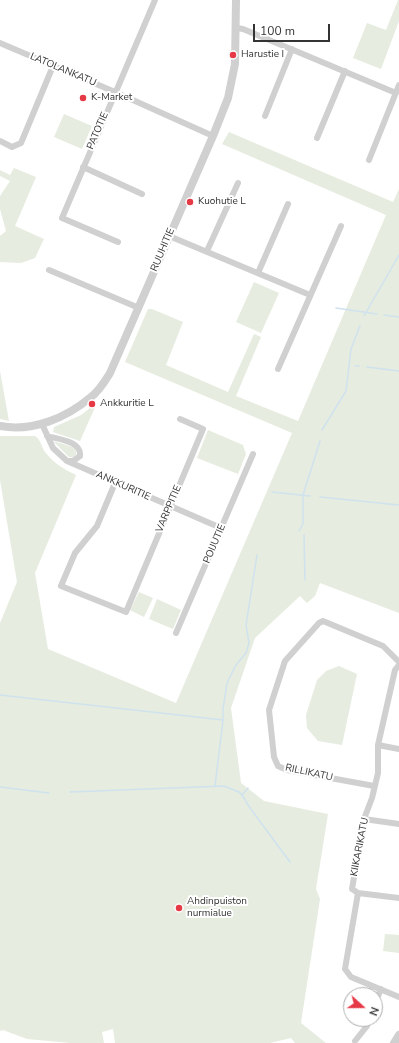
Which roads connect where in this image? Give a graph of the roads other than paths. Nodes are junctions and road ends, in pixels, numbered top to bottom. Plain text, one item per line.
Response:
1 (154, 0) edge
2 (236, 0) edge
3 (236, 28) junction
4 (0, 44) edge
5 (292, 49) junction
6 (53, 66) junction
7 (345, 71) junction
8 (399, 85) edge
9 (115, 92) junction
10 (396, 93) junction
11 (265, 116) dead end
12 (213, 136) junction
13 (317, 138) dead end
14 (0, 141) edge
15 (369, 160) dead end
16 (83, 167) junction
17 (238, 183) dead end
18 (142, 194) dead end
19 (288, 204) dead end
20 (341, 226) dead end
21 (170, 236) junction
22 (118, 242) dead end
23 (207, 251) junction
24 (49, 270) dead end
25 (258, 273) junction
26 (310, 295) junction
27 (139, 308) junction
28 (278, 369) dead end
29 (180, 419) dead end
30 (42, 424) junction
31 (0, 426) edge
32 (47, 436) junction
33 (253, 454) dead end
34 (67, 461) junction
35 (115, 483) junction
36 (170, 506) junction
37 (222, 528) junction
38 (176, 633) dead end
39 (399, 663) edge
40 (378, 745) junction
41 (399, 749) edge
42 (374, 786) junction
43 (364, 819) junction
44 (399, 824) edge
45 (358, 893) junction
46 (399, 898) edge
47 (376, 987) edge
48 (383, 990) edge
49 (399, 996) edge
50 (366, 1027) edge
51 (355, 1041) dead end

1 - 9 street, PATOTIE
2 - 3 street, RUUHITIE
3 - 5 street
3 - 12 street, RUUHITIE
4 - 6 street, LATOLANKATU
5 - 7 street
5 - 11 street
6 - 9 street, LATOLANKATU
6 - 14 street
7 - 10 street
7 - 13 street
8 - 10 street
9 - 12 street, LATOLANKATU
9 - 16 street, PATOTIE
10 - 15 street
12 - 21 street, RUUHITIE
16 - 18 street
16 - 22 street, PATOTIE
17 - 23 street
19 - 25 street
20 - 26 street
21 - 23 street
21 - 27 street, RUUHITIE
23 - 25 street
24 - 27 street
25 - 26 street
26 - 28 street
27 - 30 street, RUUHITIE
29 - 36 street, VARPPITIE
30 - 31 street, RUUHITIE
30 - 32 street, ANKKURITIE
32 - 34 street, ANKKURITIE
32 - 34 street
33 - 37 street, POIJUTIE
34 - 35 street, ANKKURITIE
35 - 36 street, ANKKURITIE
35 - 36 street, VARPPITIE
36 - 37 street, ANKKURITIE
37 - 38 street, POIJUTIE
39 - 40 street, KIIKARIKATU
39 - 42 street, RILLIKATU
40 - 41 street
40 - 42 street, KIIKARIKATU
42 - 43 street, KIIKARIKATU
43 - 44 street
43 - 45 street, KIIKARIKATU
45 - 46 street
45 - 47 street, KIIKARIKATU
48 - 49 street, KIIKARIKATU
50 - 51 street

